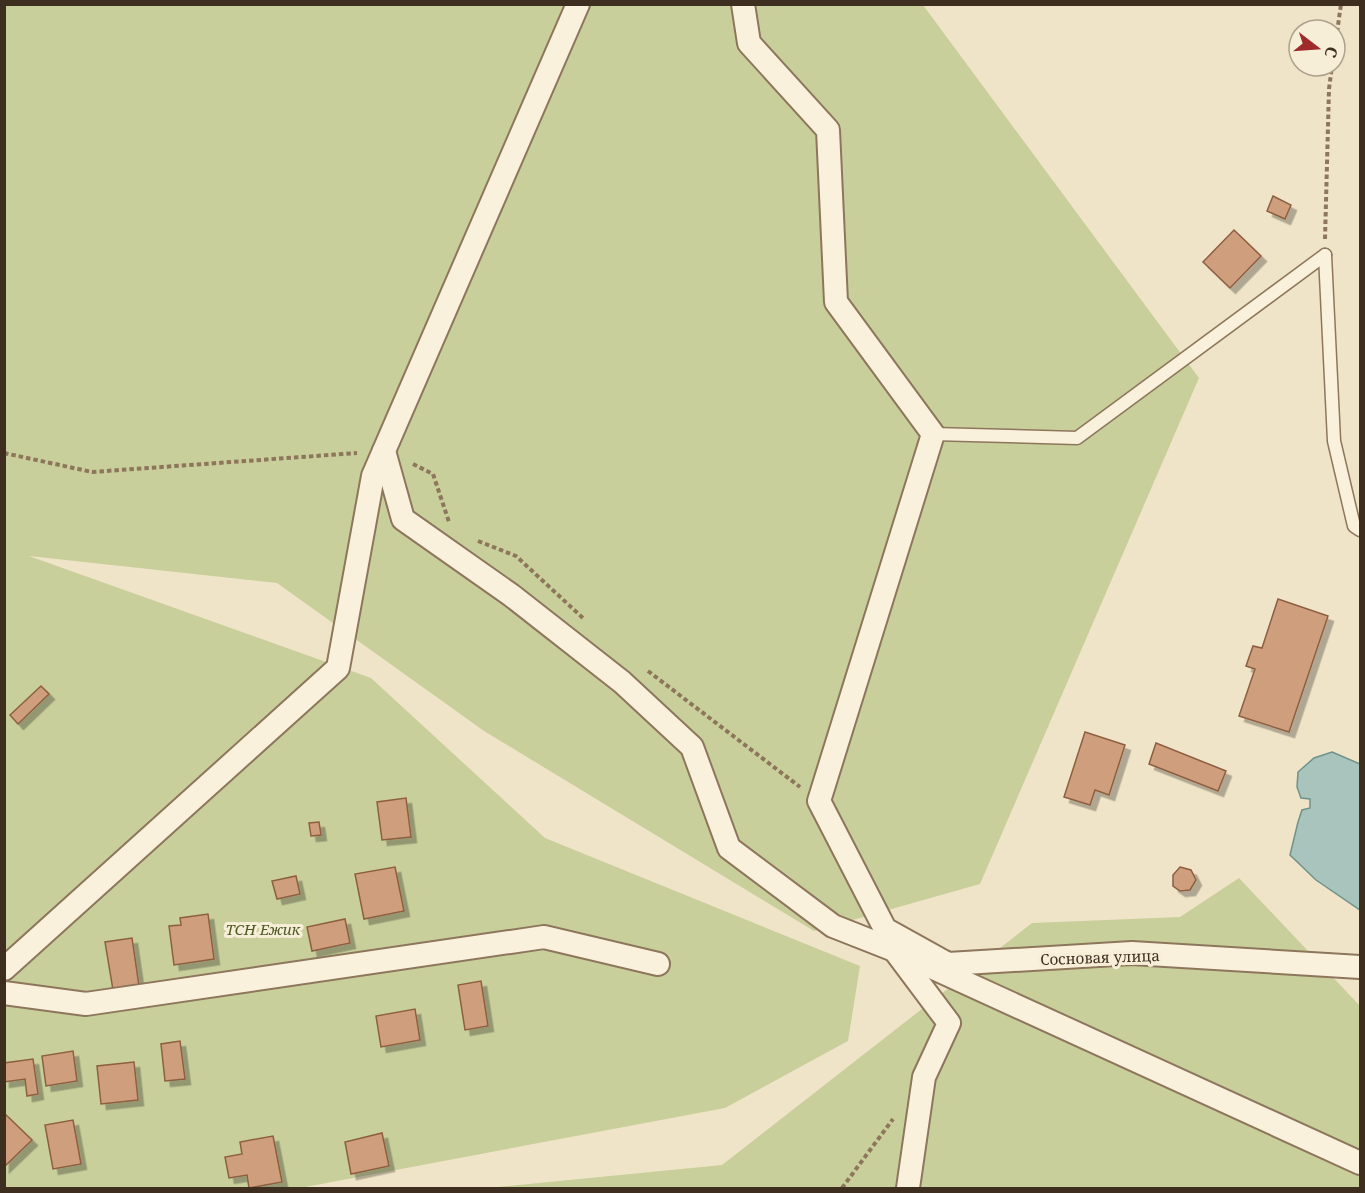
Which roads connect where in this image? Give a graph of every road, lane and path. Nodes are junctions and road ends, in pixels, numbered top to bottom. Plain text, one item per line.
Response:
1 (578, 4) edge
2 (743, 4) edge
3 (1330, 78) edge
4 (1325, 255) junction
5 (933, 434) junction
6 (384, 451) junction
7 (1360, 530) edge
8 (894, 950) junction
9 (658, 964) dead end
10 (1360, 967) edge
11 (4, 969) edge
12 (4, 993) edge
13 (897, 1114) dead end
14 (1360, 1163) edge
15 (842, 1188) edge
16 (908, 1188) edge

1 - 6 street
2 - 5 street
3 - 4 path
4 - 5 lane
4 - 7 lane
5 - 10 street, Сосновая улица
6 - 8 street
6 - 11 street
8 - 14 street
8 - 16 street
9 - 12 street
13 - 15 path

